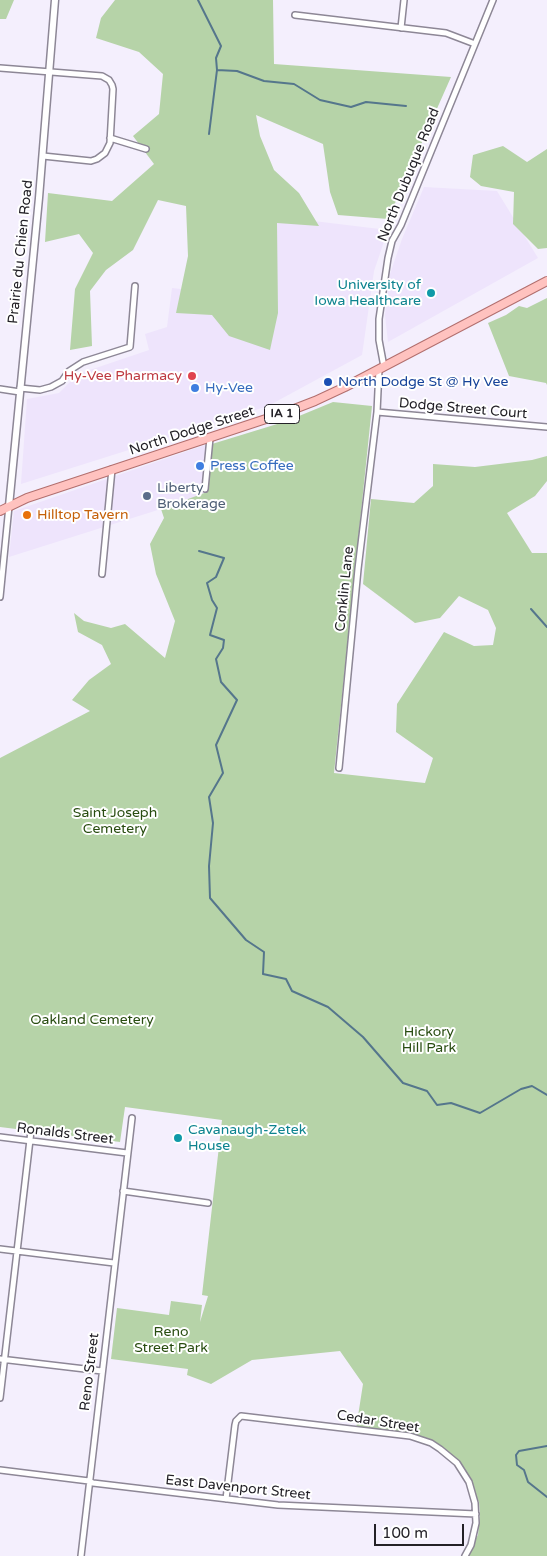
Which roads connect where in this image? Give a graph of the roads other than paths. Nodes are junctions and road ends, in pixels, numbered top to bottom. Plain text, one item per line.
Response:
1 (55, 0) edge
2 (404, 0) edge
3 (493, 0) edge
4 (295, 15) dead end
5 (401, 28) junction
6 (475, 44) junction
7 (0, 68) edge
8 (50, 72) junction
9 (110, 138) junction
10 (146, 149) dead end
11 (43, 156) junction
12 (547, 281) edge
13 (135, 286) dead end
14 (382, 368) junction
15 (0, 389) edge
16 (20, 390) junction
17 (377, 412) junction
18 (547, 427) edge
19 (210, 438) junction
20 (112, 469) junction
21 (205, 488) dead end
22 (9, 506) junction
23 (0, 511) edge
24 (102, 574) dead end
25 (0, 597) edge
26 (339, 768) dead end
27 (132, 1118) dead end
28 (31, 1130) dead end
29 (0, 1137) edge
30 (30, 1141) junction
31 (127, 1154) junction
32 (123, 1191) junction
33 (208, 1203) dead end
34 (0, 1249) edge
35 (17, 1251) junction
36 (114, 1263) junction
37 (2, 1360) edge
38 (102, 1372) junction
39 (0, 1398) edge
40 (0, 1470) edge
41 (90, 1481) junction
42 (226, 1499) junction
43 (476, 1514) junction
44 (81, 1556) edge
45 (465, 1556) edge

1 - 8 street, Prairie du Chien Road
2 - 5 street
3 - 6 street, North Dubuque Road
4 - 5 street
5 - 6 street
6 - 14 street, North Dubuque Road
7 - 8 street
8 - 9 street
8 - 11 street, Prairie du Chien Road
9 - 10 street
9 - 11 street
11 - 16 street, Prairie du Chien Road
12 - 14 main road, North Dodge Street / IA 1
13 - 16 street
14 - 17 street, North Dubuque Road
14 - 19 main road, North Dodge Street / IA 1
15 - 16 street
16 - 22 street, Prairie du Chien Road
17 - 18 street, Dodge Street Court
17 - 26 street, Conklin Lane
19 - 20 main road, North Dodge Street / IA 1
19 - 21 street
20 - 22 main road, North Dodge Street / IA 1
20 - 24 street
22 - 23 main road, North Dodge Street / IA 1
22 - 25 street
27 - 31 street, Reno Street
28 - 30 street
29 - 30 street, Ronalds Street
30 - 31 street, Ronalds Street
30 - 35 street
31 - 32 street, Reno Street
32 - 33 street
32 - 36 street, Reno Street
34 - 35 street
35 - 36 street
35 - 37 street
36 - 38 street, Reno Street
37 - 38 street
37 - 39 street
38 - 41 street, Reno Street
40 - 41 street, East Davenport Street
41 - 42 street, East Davenport Street
41 - 44 street, Reno Street
42 - 43 street, East Davenport Street
42 - 43 street, Cedar Street
43 - 45 street

